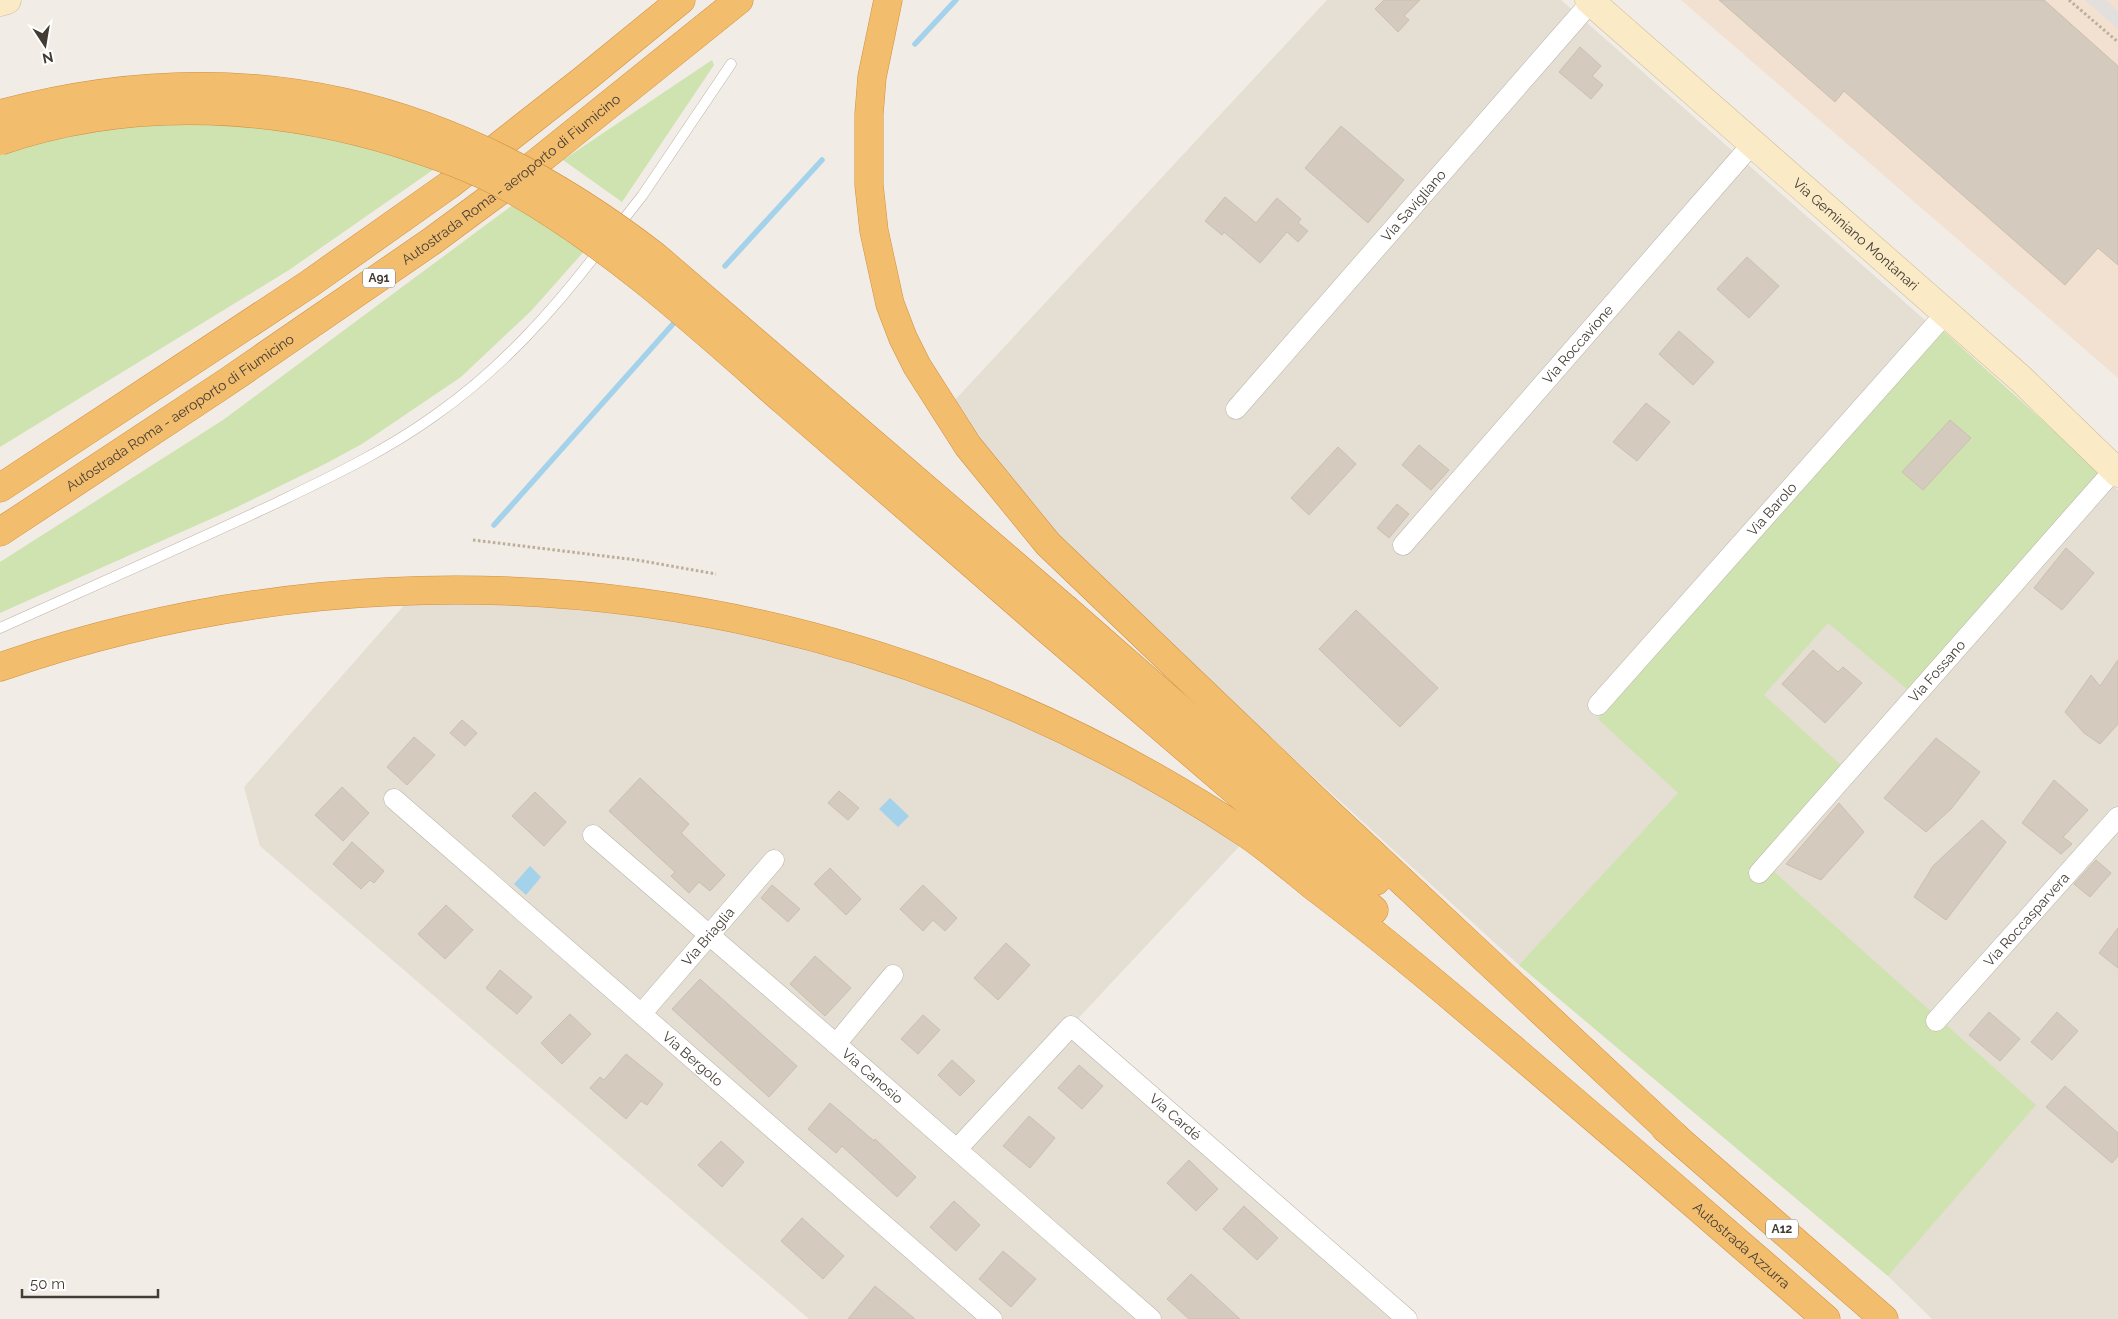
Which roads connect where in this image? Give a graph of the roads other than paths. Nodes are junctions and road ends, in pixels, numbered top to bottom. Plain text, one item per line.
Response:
1 (7, 0) edge
2 (681, 0) edge
3 (739, 0) edge
4 (888, 0) edge
5 (1590, 1) edge
6 (0, 2) edge
7 (731, 64) dead end
8 (0, 114) edge
9 (0, 141) edge
10 (1752, 143) junction
11 (1946, 313) junction
12 (1236, 409) dead end
13 (2116, 472) edge
14 (0, 488) edge
15 (0, 532) edge
16 (1403, 545) dead end
17 (0, 628) edge
18 (0, 667) edge
19 (1598, 705) dead end
20 (394, 799) dead end
21 (2118, 817) edge
22 (593, 835) dead end
23 (774, 860) dead end
24 (1759, 873) dead end
25 (708, 934) junction
26 (893, 975) dead end
27 (642, 1013) junction
28 (1936, 1021) dead end
29 (836, 1044) junction
30 (1679, 1140) junction
31 (956, 1149) junction
32 (1657, 1171) junction
33 (992, 1319) edge
34 (1151, 1319) edge
35 (1407, 1319) edge
36 (1826, 1319) edge
37 (1884, 1319) edge

1 - 6 street
2 - 14 highway, A91
3 - 15 highway, Autostrada Roma - aeroporto di Fiumicino / A91
4 - 30 highway
5 - 10 street, Via Geminiano Montanari
5 - 12 street, Via Savigliano
7 - 17 lane
8 - 30 highway, bridge
9 - 32 highway, bridge
10 - 11 street, Via Geminiano Montanari
10 - 16 street, Via Roccavione
11 - 13 street, Via Geminiano Montanari
11 - 19 street, Via Barolo
13 - 24 street, Via Fossano
18 - 32 highway
20 - 27 street, Via Bergolo
21 - 28 street, Via Roccasparvera
22 - 25 street, Via Canosio
23 - 25 street, Via Briaglia
25 - 27 street, Via Briaglia
25 - 29 street, Via Canosio
26 - 29 street
27 - 33 street, Via Bergolo
29 - 31 street, Via Canosio
30 - 37 highway, A12
31 - 34 street, Via Canosio
31 - 35 street, Via Cardé
32 - 36 highway, Autostrada Azzurra

